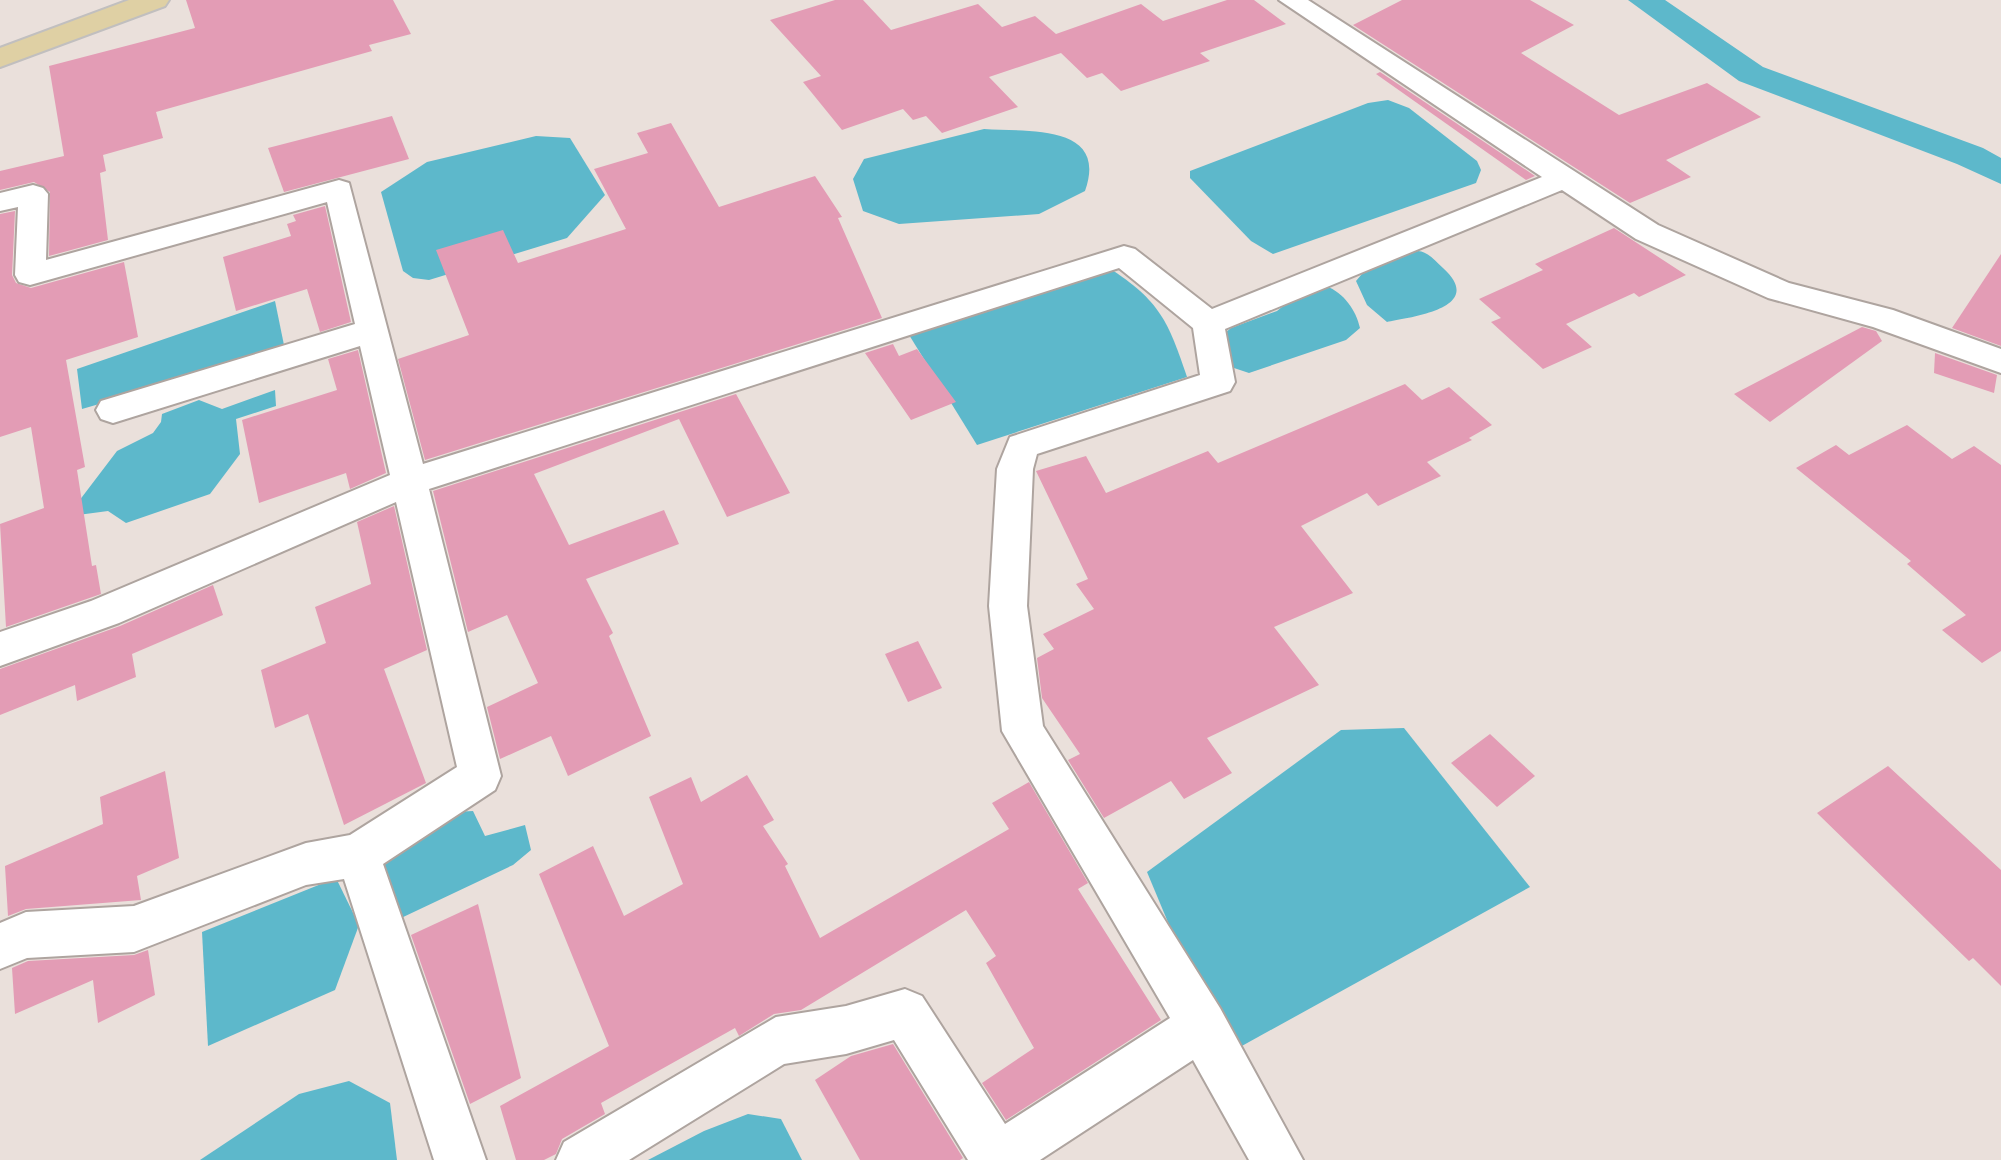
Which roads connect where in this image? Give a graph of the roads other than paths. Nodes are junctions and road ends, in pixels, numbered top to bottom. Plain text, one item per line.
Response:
1 (155, 0) edge
2 (1291, 0) edge
3 (0, 58) edge
4 (1565, 178) junction
5 (0, 202) edge
6 (1208, 323) junction
7 (370, 331) junction
8 (2001, 361) edge
9 (113, 410) dead end
10 (408, 482) junction
11 (0, 649) edge
12 (358, 855) junction
13 (0, 946) edge
14 (1203, 1025) junction
15 (996, 1159) edge
16 (460, 1160) edge
17 (582, 1160) edge
18 (1277, 1160) edge

1 - 3 main road
2 - 4 street
4 - 6 street
4 - 8 street
5 - 7 street
6 - 10 street
6 - 14 street
7 - 9 street
7 - 10 street
10 - 11 street
10 - 12 street
12 - 13 street
12 - 16 street
14 - 15 street
14 - 18 street
15 - 17 street

